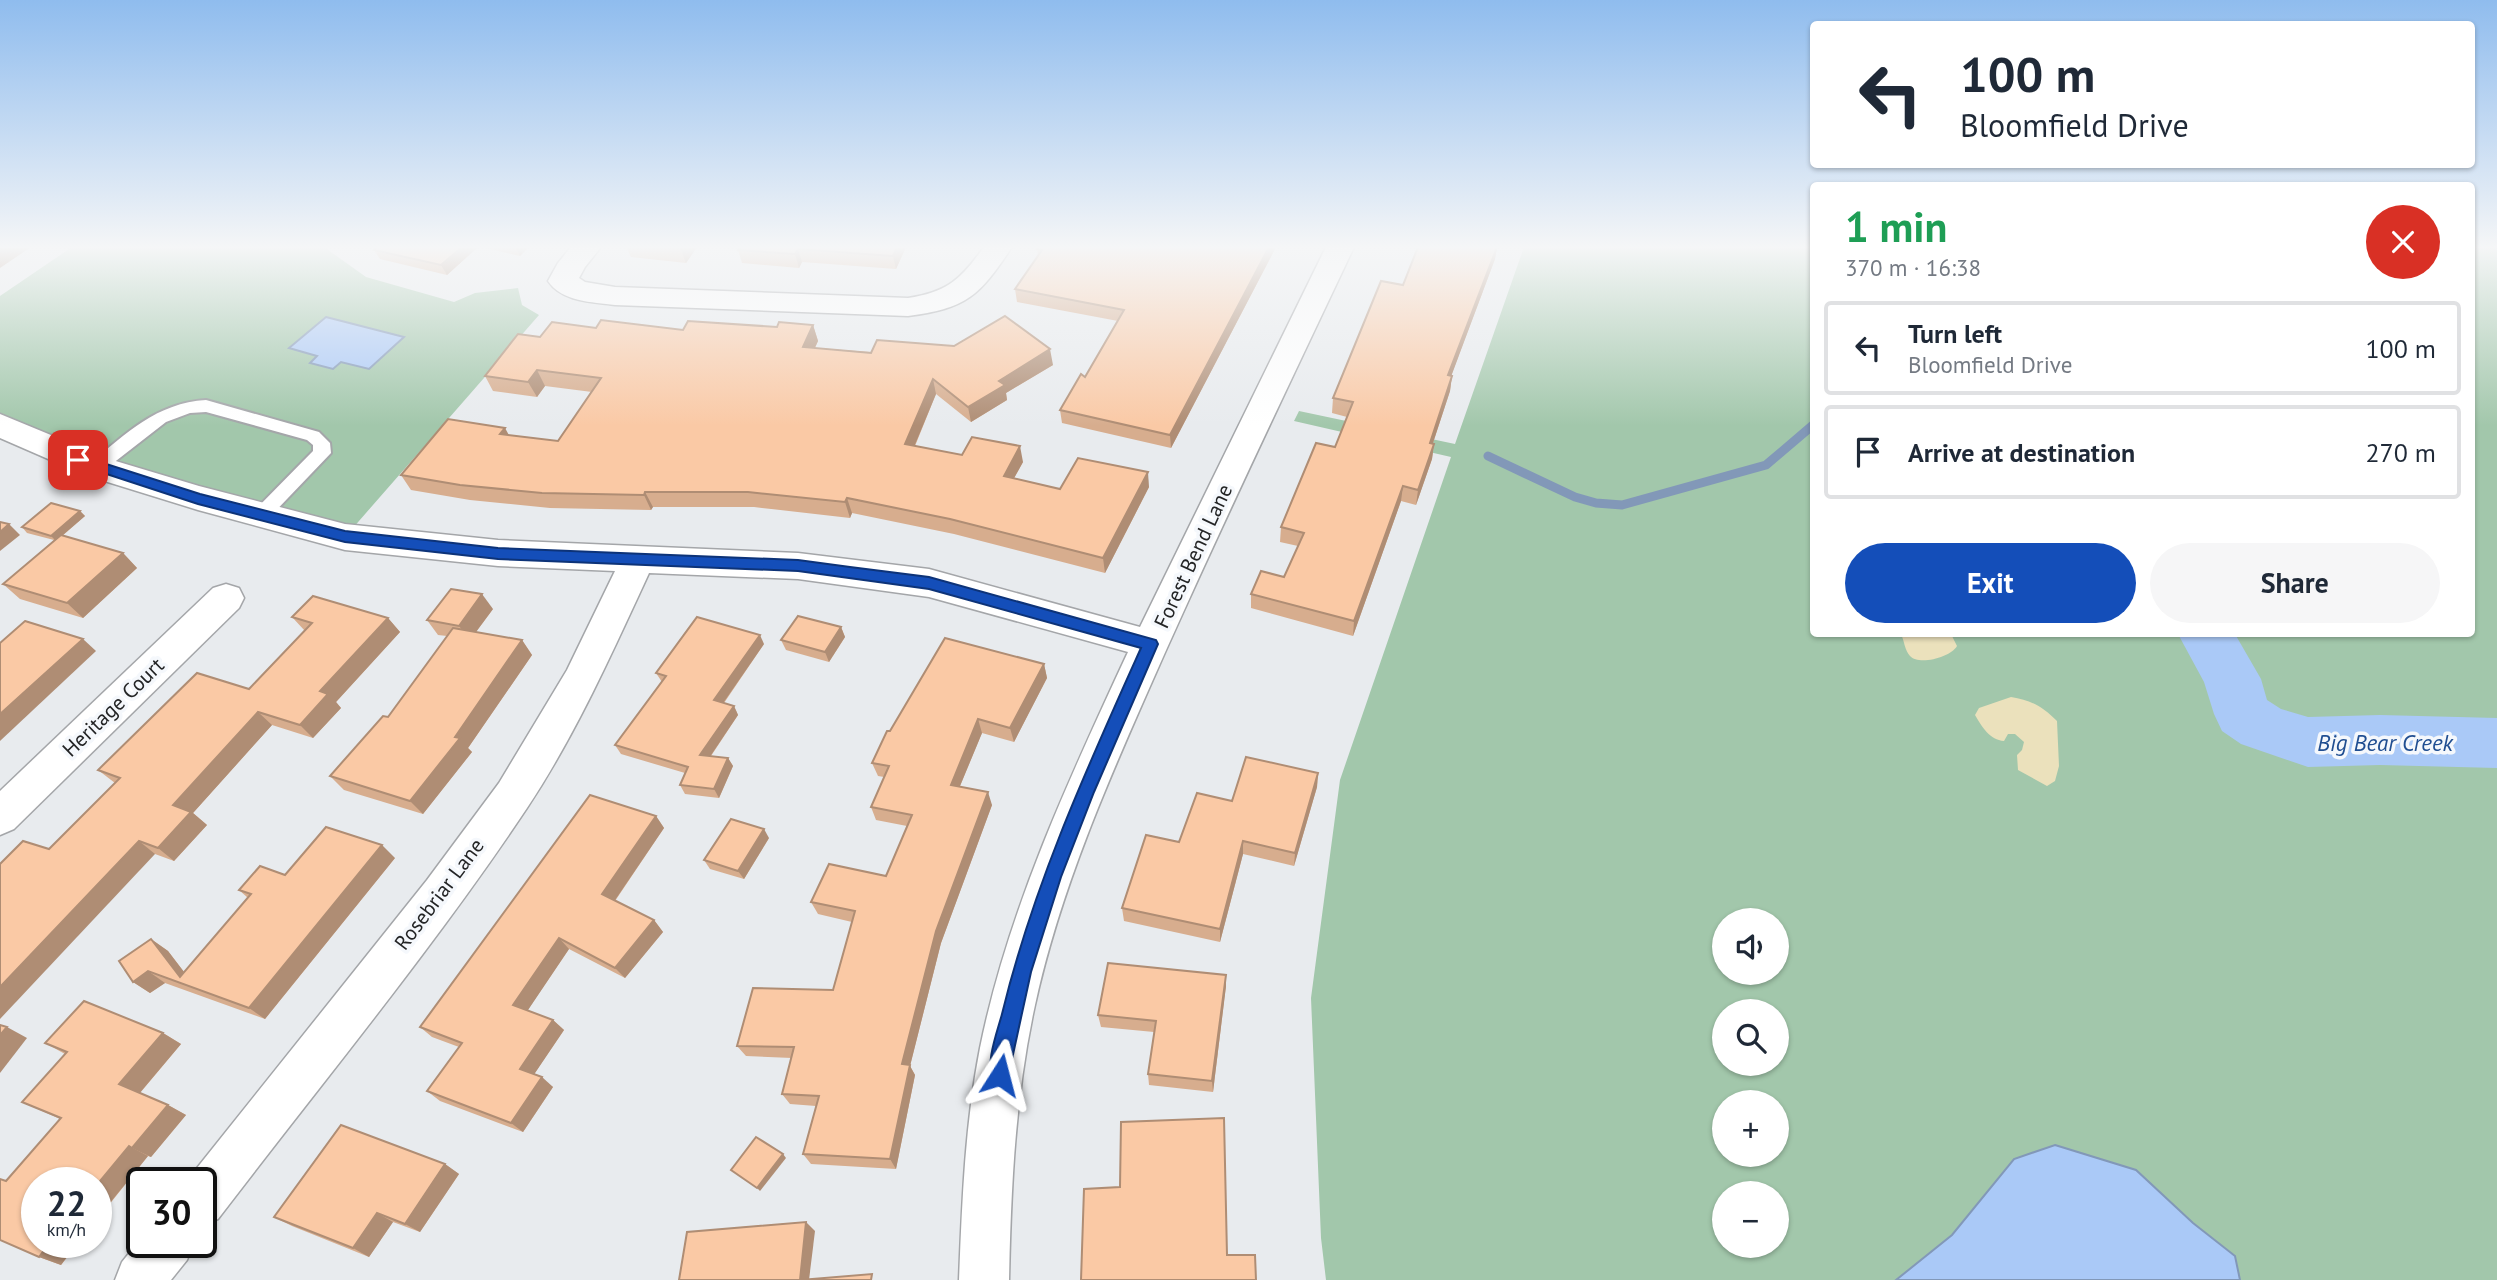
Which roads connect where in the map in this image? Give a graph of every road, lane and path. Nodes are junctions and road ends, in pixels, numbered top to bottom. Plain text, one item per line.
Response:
1 (1311, 307) edge
2 (0, 425) edge
3 (97, 467) junction
4 (260, 516) junction
5 (637, 561) junction
6 (226, 598) dead end
7 (1150, 644) junction
8 (0, 817) edge
9 (217, 1181) edge
10 (157, 1258) edge
11 (140, 1280) edge
12 (984, 1280) edge

1 - 7 street, Forest Bend Lane
2 - 3 street
3 - 4 street
3 - 4 lane
4 - 5 street
5 - 7 street
5 - 9 street, Rosebriar Lane
6 - 8 street, Heritage Court
7 - 12 street, Forest Bend Lane
10 - 11 street

